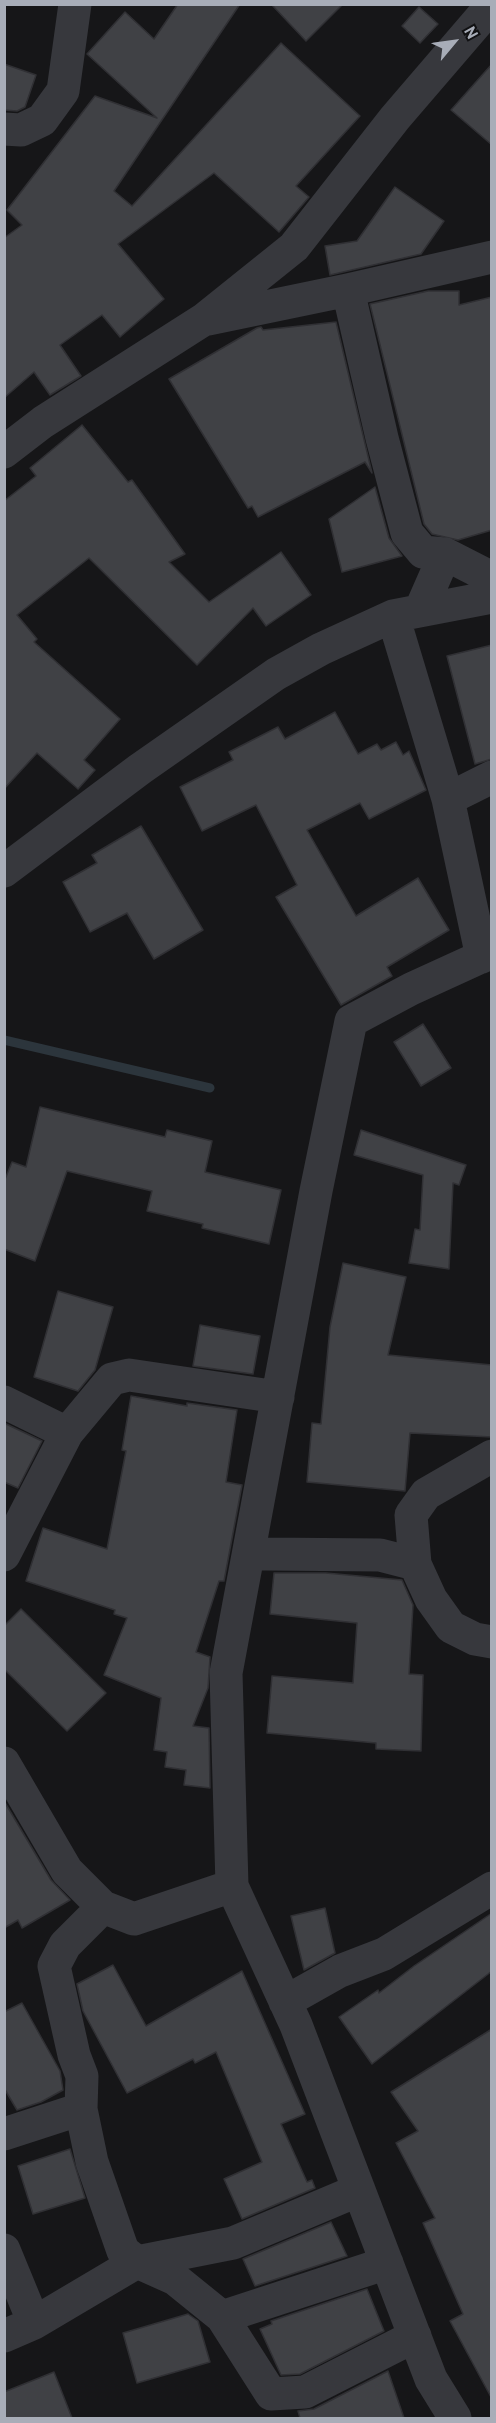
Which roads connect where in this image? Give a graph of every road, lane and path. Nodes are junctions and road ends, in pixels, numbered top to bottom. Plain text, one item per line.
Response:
1 (75, 4) edge
2 (492, 5) edge
3 (4, 129) edge
4 (492, 257) edge
5 (348, 291) junction
6 (203, 320) junction
7 (4, 452) edge
8 (445, 554) junction
9 (492, 578) edge
10 (492, 597) edge
11 (406, 614) junction
12 (492, 777) edge
13 (448, 799) junction
14 (4, 871) edge
15 (487, 955) edge
16 (278, 1397) junction
17 (4, 1401) edge
18 (67, 1432) junction
19 (492, 1456) edge
20 (249, 1551) junction
21 (4, 1555) edge
22 (415, 1564) junction
23 (492, 1642) edge
24 (4, 1763) edge
25 (232, 1886) junction
26 (492, 1888) edge
27 (103, 1907) junction
28 (285, 2002) junction
29 (81, 2109) junction
30 (4, 2134) edge
31 (359, 2190) junction
32 (4, 2250) edge
33 (137, 2262) junction
34 (387, 2263) junction
35 (222, 2317) junction
36 (34, 2323) junction
37 (4, 2336) edge
38 (415, 2336) junction
39 (455, 2418) edge

1 - 3 street
2 - 6 street
4 - 5 street
5 - 6 street
5 - 8 street
6 - 7 street
8 - 9 street
8 - 11 street
10 - 11 street
11 - 13 street
11 - 14 street
12 - 13 street
13 - 15 street
15 - 16 street
16 - 18 street
16 - 20 street
17 - 18 street
18 - 21 street
19 - 22 street
20 - 22 street
20 - 25 street
22 - 23 street
24 - 27 street
25 - 27 street
25 - 28 street
26 - 28 street
27 - 29 street
28 - 31 street
29 - 30 street
29 - 33 street
31 - 33 street
31 - 34 street
32 - 36 street
33 - 35 street
33 - 36 street
34 - 35 street
34 - 38 street
35 - 38 street
36 - 37 street
38 - 39 street

